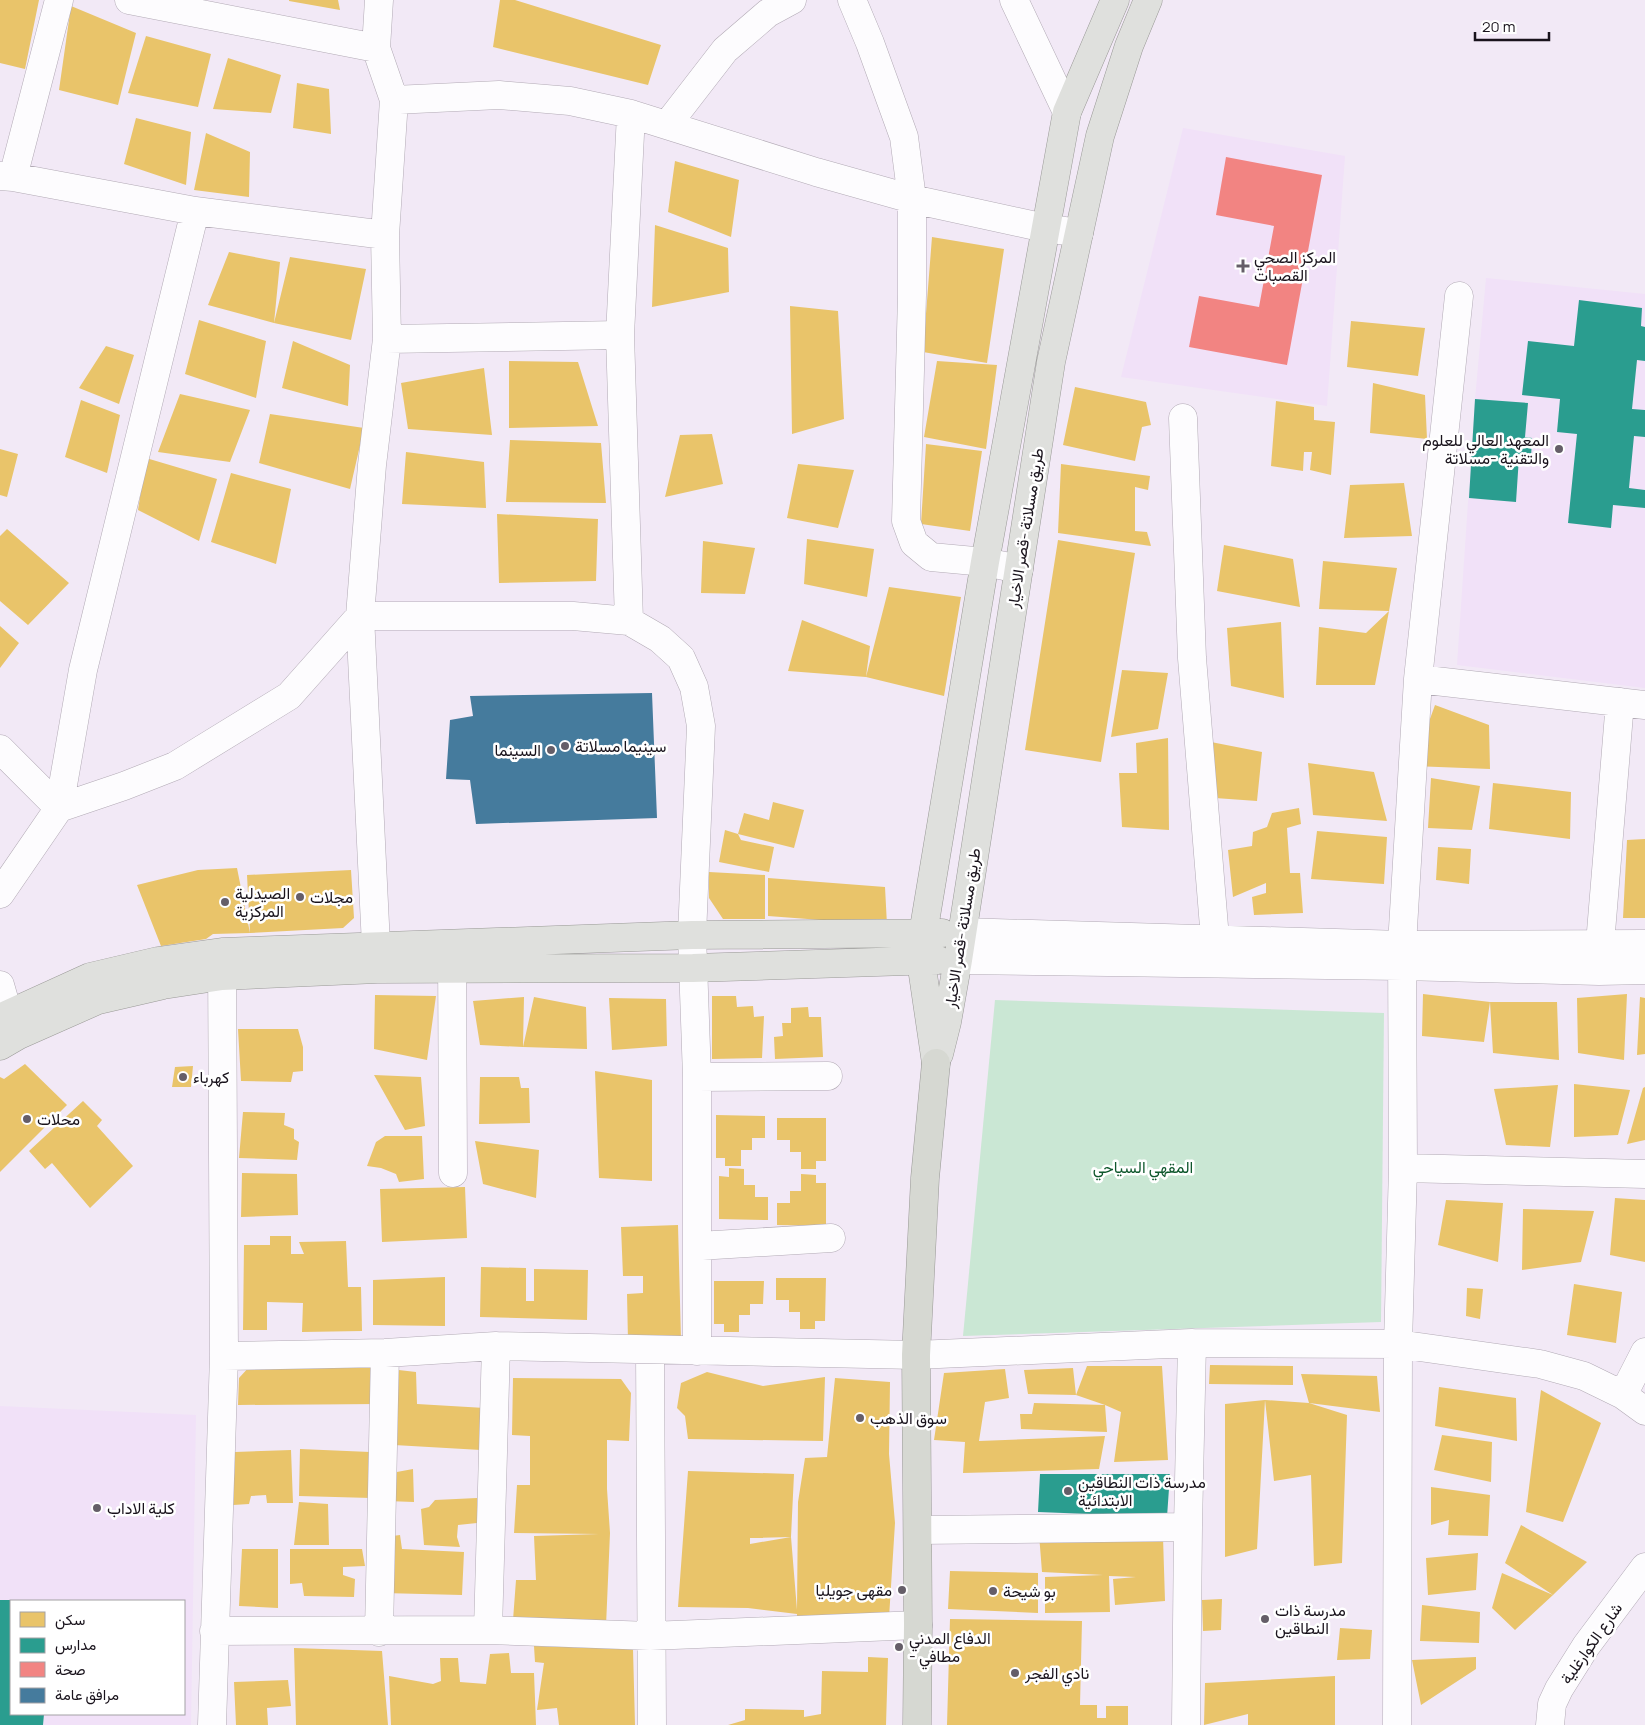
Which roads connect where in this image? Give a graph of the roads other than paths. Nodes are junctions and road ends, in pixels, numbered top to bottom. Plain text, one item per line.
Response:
1 (59, 0) edge
2 (379, 0) edge
3 (792, 0) edge
4 (852, 0) edge
5 (1014, 0) edge
6 (1115, 0) edge
7 (1148, 0) edge
8 (137, 1) edge
9 (376, 48) junction
10 (394, 100) junction
11 (1067, 112) junction
12 (631, 114) junction
13 (667, 125) junction
14 (7, 177) edge
15 (912, 198) junction
16 (195, 211) junction
17 (1045, 228) junction
18 (1079, 233) junction
19 (385, 235) junction
20 (1459, 296) dead end
21 (620, 334) junction
22 (387, 339) junction
23 (1183, 418) dead end
24 (985, 562) junction
25 (1019, 569) junction
26 (360, 616) junction
27 (629, 621) junction
28 (1418, 679) junction
29 (1633, 703) edge
30 (0, 749) edge
31 (59, 808) junction
32 (0, 894) edge
33 (962, 932) junction
34 (923, 934) junction
35 (692, 935) junction
36 (1215, 940) junction
37 (1600, 944) junction
38 (1645, 944) edge
39 (376, 945) junction
40 (452, 956) junction
41 (1402, 956) junction
42 (958, 960) junction
43 (921, 961) junction
44 (222, 964) junction
45 (693, 968) junction
46 (1645, 970) edge
47 (0, 985) edge
48 (4, 1015) edge
49 (0, 1046) edge
50 (936, 1063) junction
51 (828, 1076) dead end
52 (697, 1077) junction
53 (1403, 1168) junction
54 (453, 1173) dead end
55 (1645, 1174) edge
56 (831, 1238) dead end
57 (698, 1246) junction
58 (1192, 1343) junction
59 (1398, 1344) junction
60 (496, 1346) junction
61 (650, 1350) junction
62 (697, 1351) junction
63 (1645, 1352) edge
64 (385, 1353) junction
65 (224, 1356) junction
66 (916, 1356) junction
67 (1623, 1395) junction
68 (1645, 1411) edge
69 (1188, 1527) junction
70 (918, 1530) junction
71 (1645, 1567) edge
72 (918, 1625) junction
73 (488, 1630) junction
74 (214, 1631) junction
75 (379, 1632) junction
76 (650, 1636) junction
77 (212, 1725) edge
78 (652, 1725) edge
79 (917, 1725) edge
80 (1186, 1725) edge
81 (1397, 1725) edge
82 (1550, 1725) edge

1 - 14 street
2 - 9 street
3 - 13 street
4 - 15 street
5 - 11 street
6 - 11 main road
7 - 18 main road, طريق مسلاتة -قصر الاخيار
8 - 9 street
9 - 10 street
10 - 12 street
10 - 19 street
11 - 17 main road
12 - 13 street
12 - 21 street
13 - 15 street
14 - 16 street
15 - 17 street
15 - 24 street
16 - 19 street
16 - 31 street
17 - 18 street
17 - 24 main road
18 - 25 main road, طريق مسلاتة -قصر الاخيار
19 - 22 street
20 - 28 street
21 - 22 street
21 - 27 street
22 - 26 street
23 - 36 street
24 - 25 street
24 - 34 main road
25 - 33 main road, طريق مسلاتة -قصر الاخيار
26 - 27 street
26 - 31 street
26 - 39 street
27 - 35 street
28 - 29 street
28 - 41 street
29 - 37 street
30 - 31 street
31 - 32 street
33 - 34 main road
33 - 36 street
33 - 42 main road, طريق مسلاتة -قصر الاخيار
34 - 35 main road
34 - 43 main road
35 - 40 main road
35 - 45 street
36 - 41 street
37 - 38 street
37 - 41 street
39 - 40 main road
39 - 44 main road
40 - 44 main road
40 - 45 main road
40 - 54 street
41 - 42 street
41 - 46 street
41 - 53 street
42 - 43 main road
42 - 50 main road, طريق مسلاتة -قصر الاخيار
43 - 45 main road
43 - 50 main road
44 - 48 main road
44 - 49 main road
44 - 65 street
45 - 52 street
47 - 48 street
50 - 66 highway
51 - 52 street
52 - 57 street
53 - 55 street
53 - 59 street
56 - 57 street
57 - 62 street
58 - 59 street
58 - 66 street
58 - 69 street
59 - 67 street
59 - 81 street
60 - 61 street
60 - 64 street
60 - 73 street
61 - 62 street
61 - 76 street
62 - 66 street
63 - 67 street
64 - 65 street
64 - 75 street
65 - 74 street
66 - 70 highway
67 - 68 street
69 - 70 street
69 - 80 street
70 - 72 highway
71 - 82 street, شارع الكوارغلية
72 - 76 street
72 - 79 highway
73 - 75 street
73 - 76 street
74 - 75 street
74 - 77 street
76 - 78 street

